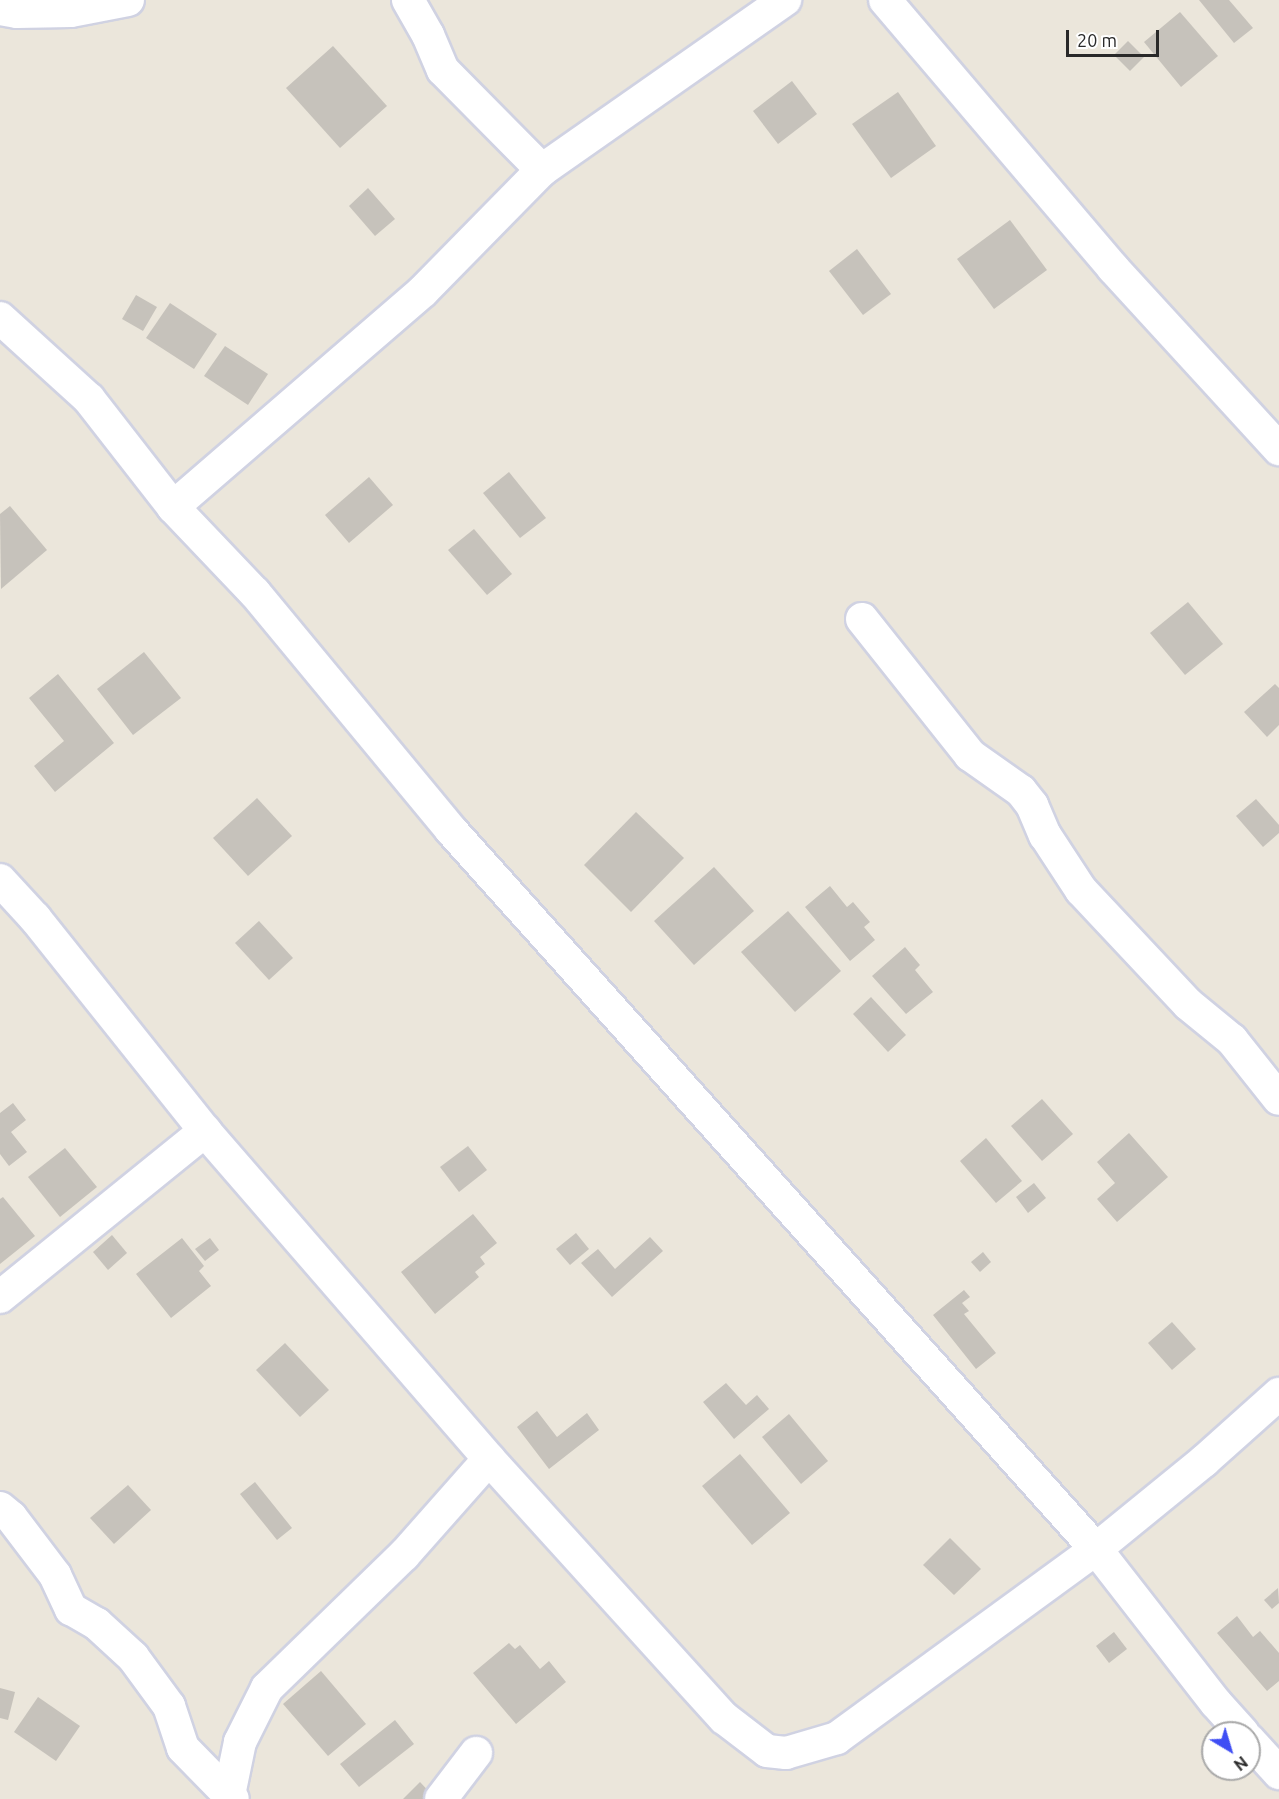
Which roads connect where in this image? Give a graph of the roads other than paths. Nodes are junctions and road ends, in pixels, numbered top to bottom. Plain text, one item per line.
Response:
1 (128, 0) edge
2 (408, 0) edge
3 (785, 0) edge
4 (885, 0) edge
5 (0, 9) edge
6 (542, 170) junction
7 (0, 318) edge
8 (1279, 449) edge
9 (173, 507) junction
10 (862, 619) dead end
11 (0, 880) edge
12 (1279, 1099) edge
13 (205, 1131) junction
14 (0, 1297) edge
15 (1279, 1394) edge
16 (489, 1459) junction
17 (0, 1508) edge
18 (1096, 1549) junction
19 (1232, 1721) edge
20 (476, 1753) dead end
21 (1261, 1753) edge
22 (1279, 1773) edge
23 (231, 1797) edge
24 (441, 1799) edge

1 - 5 street
2 - 6 street
3 - 6 street
4 - 8 street
6 - 9 street
7 - 9 street
9 - 18 street
10 - 12 street
11 - 13 street
13 - 14 street
13 - 16 street
15 - 18 street
16 - 18 street
16 - 23 street
17 - 23 street
18 - 19 street
20 - 24 street
21 - 22 street

